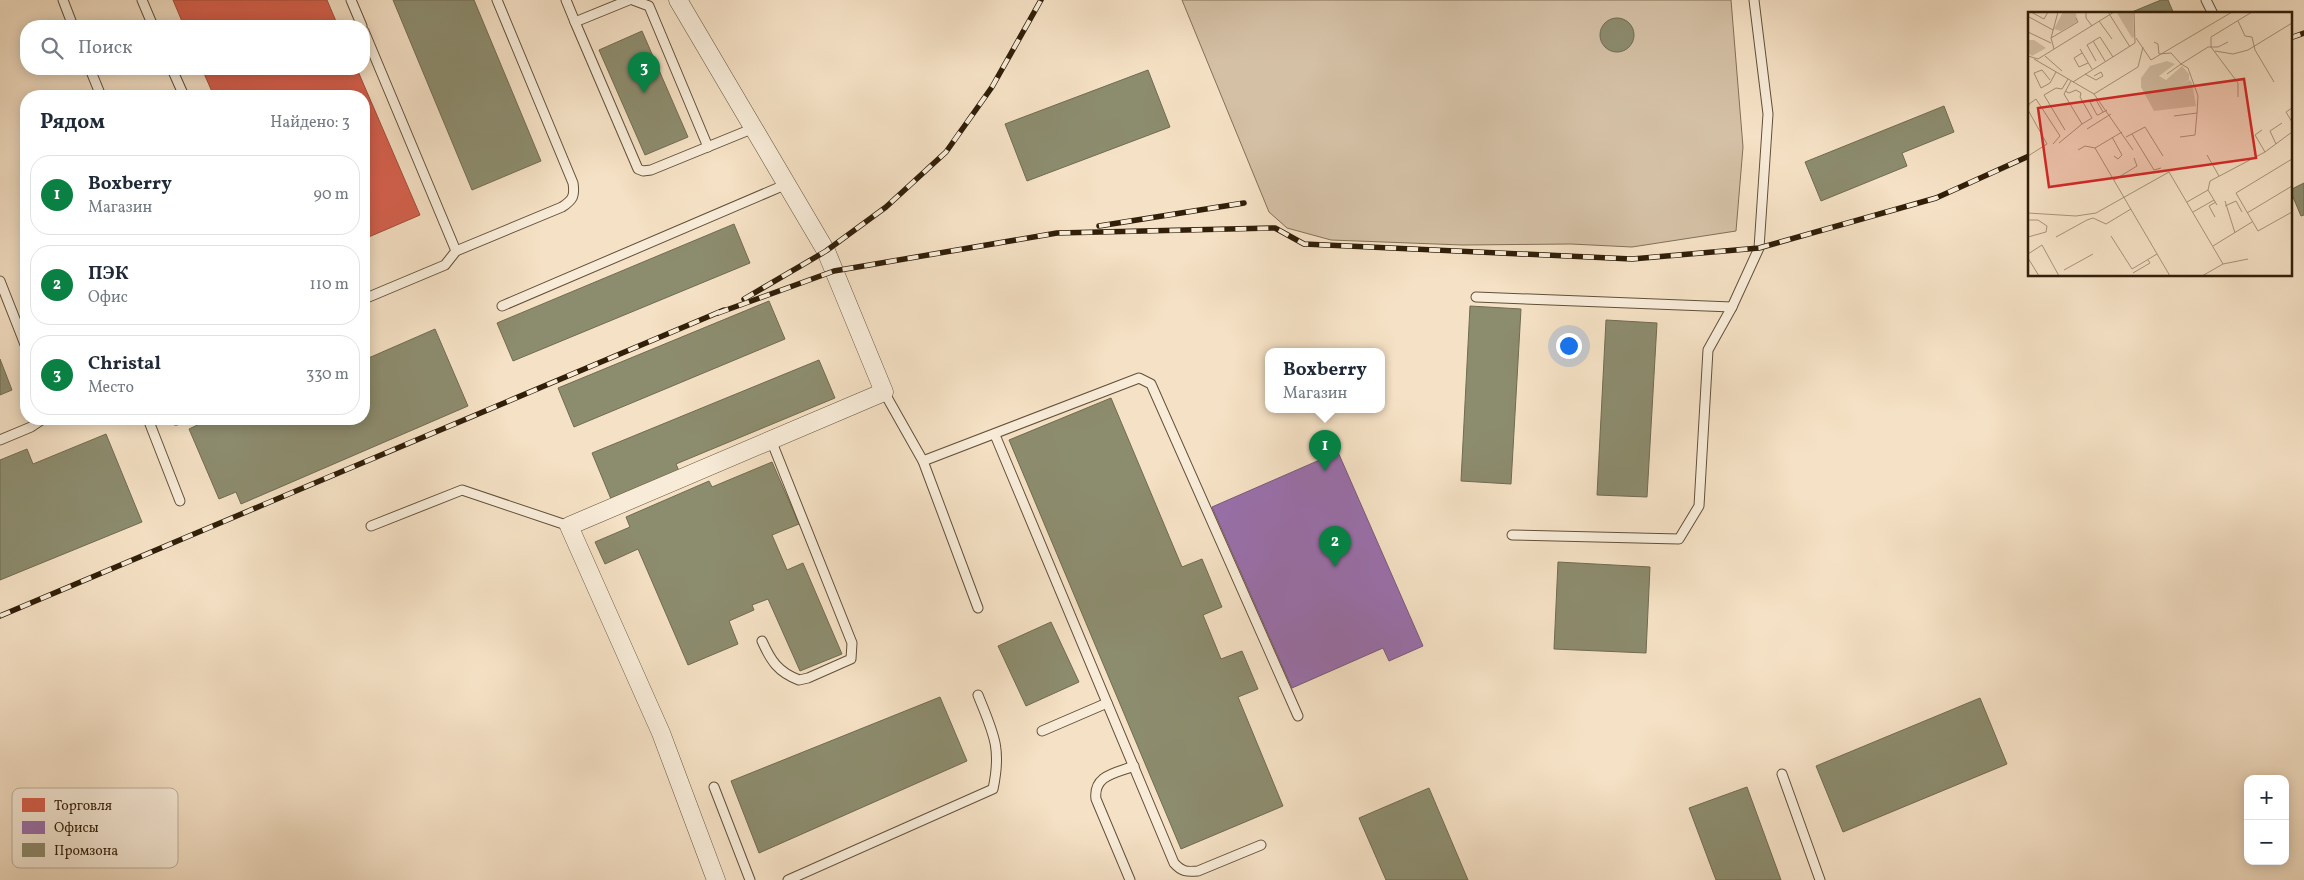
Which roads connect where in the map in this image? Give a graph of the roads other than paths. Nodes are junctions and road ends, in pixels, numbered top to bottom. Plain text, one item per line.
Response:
1 (63, 0) edge
2 (142, 0) edge
3 (351, 0) edge
4 (497, 0) edge
5 (566, 0) edge
6 (629, 0) edge
7 (633, 0) edge
8 (678, 0) edge
9 (1754, 0) edge
10 (2206, 0) edge
11 (2212, 12) edge
12 (71, 20) edge
13 (150, 20) edge
14 (359, 20) edge
15 (575, 22) junction
16 (370, 45) edge
17 (92, 75) edge
18 (175, 75) edge
19 (99, 90) edge
20 (181, 90) edge
21 (754, 128) junction
22 (708, 147) junction
23 (787, 184) junction
24 (456, 251) junction
25 (0, 281) edge
26 (370, 296) edge
27 (1476, 297) dead end
28 (502, 306) dead end
29 (1732, 307) junction
30 (20, 332) edge
31 (884, 392) junction
32 (34, 425) edge
33 (150, 425) edge
34 (995, 435) junction
35 (0, 440) edge
36 (771, 440) junction
37 (923, 462) junction
38 (180, 501) dead end
39 (371, 526) dead end
40 (569, 526) junction
41 (1512, 535) dead end
42 (978, 608) dead end
43 (762, 641) dead end
44 (978, 695) dead end
45 (1107, 703) junction
46 (1298, 716) dead end
47 (1042, 731) dead end
48 (1134, 766) junction
49 (1782, 774) dead end
50 (714, 787) dead end
51 (1261, 845) dead end
52 (716, 880) edge
53 (750, 880) edge
54 (788, 880) edge
55 (1130, 880) edge
56 (1820, 880) edge

1 - 12 lane
2 - 13 lane
3 - 14 lane
4 - 24 lane
5 - 15 lane
6 - 15 lane
7 - 22 lane
8 - 21 street
9 - 29 lane
10 - 11 lane
15 - 22 lane
16 - 24 lane
17 - 19 lane
18 - 20 lane
21 - 22 lane
21 - 23 street
23 - 28 lane
23 - 31 street
24 - 26 lane
25 - 30 lane
27 - 29 lane
29 - 41 lane
31 - 36 street
31 - 37 lane
32 - 35 lane
33 - 38 lane
34 - 37 lane
34 - 45 lane
34 - 46 lane
36 - 40 street
36 - 43 lane
37 - 42 lane
39 - 40 lane
40 - 52 street
44 - 54 lane
45 - 47 lane
45 - 48 lane
48 - 51 lane
48 - 55 lane
49 - 56 lane
50 - 53 lane

